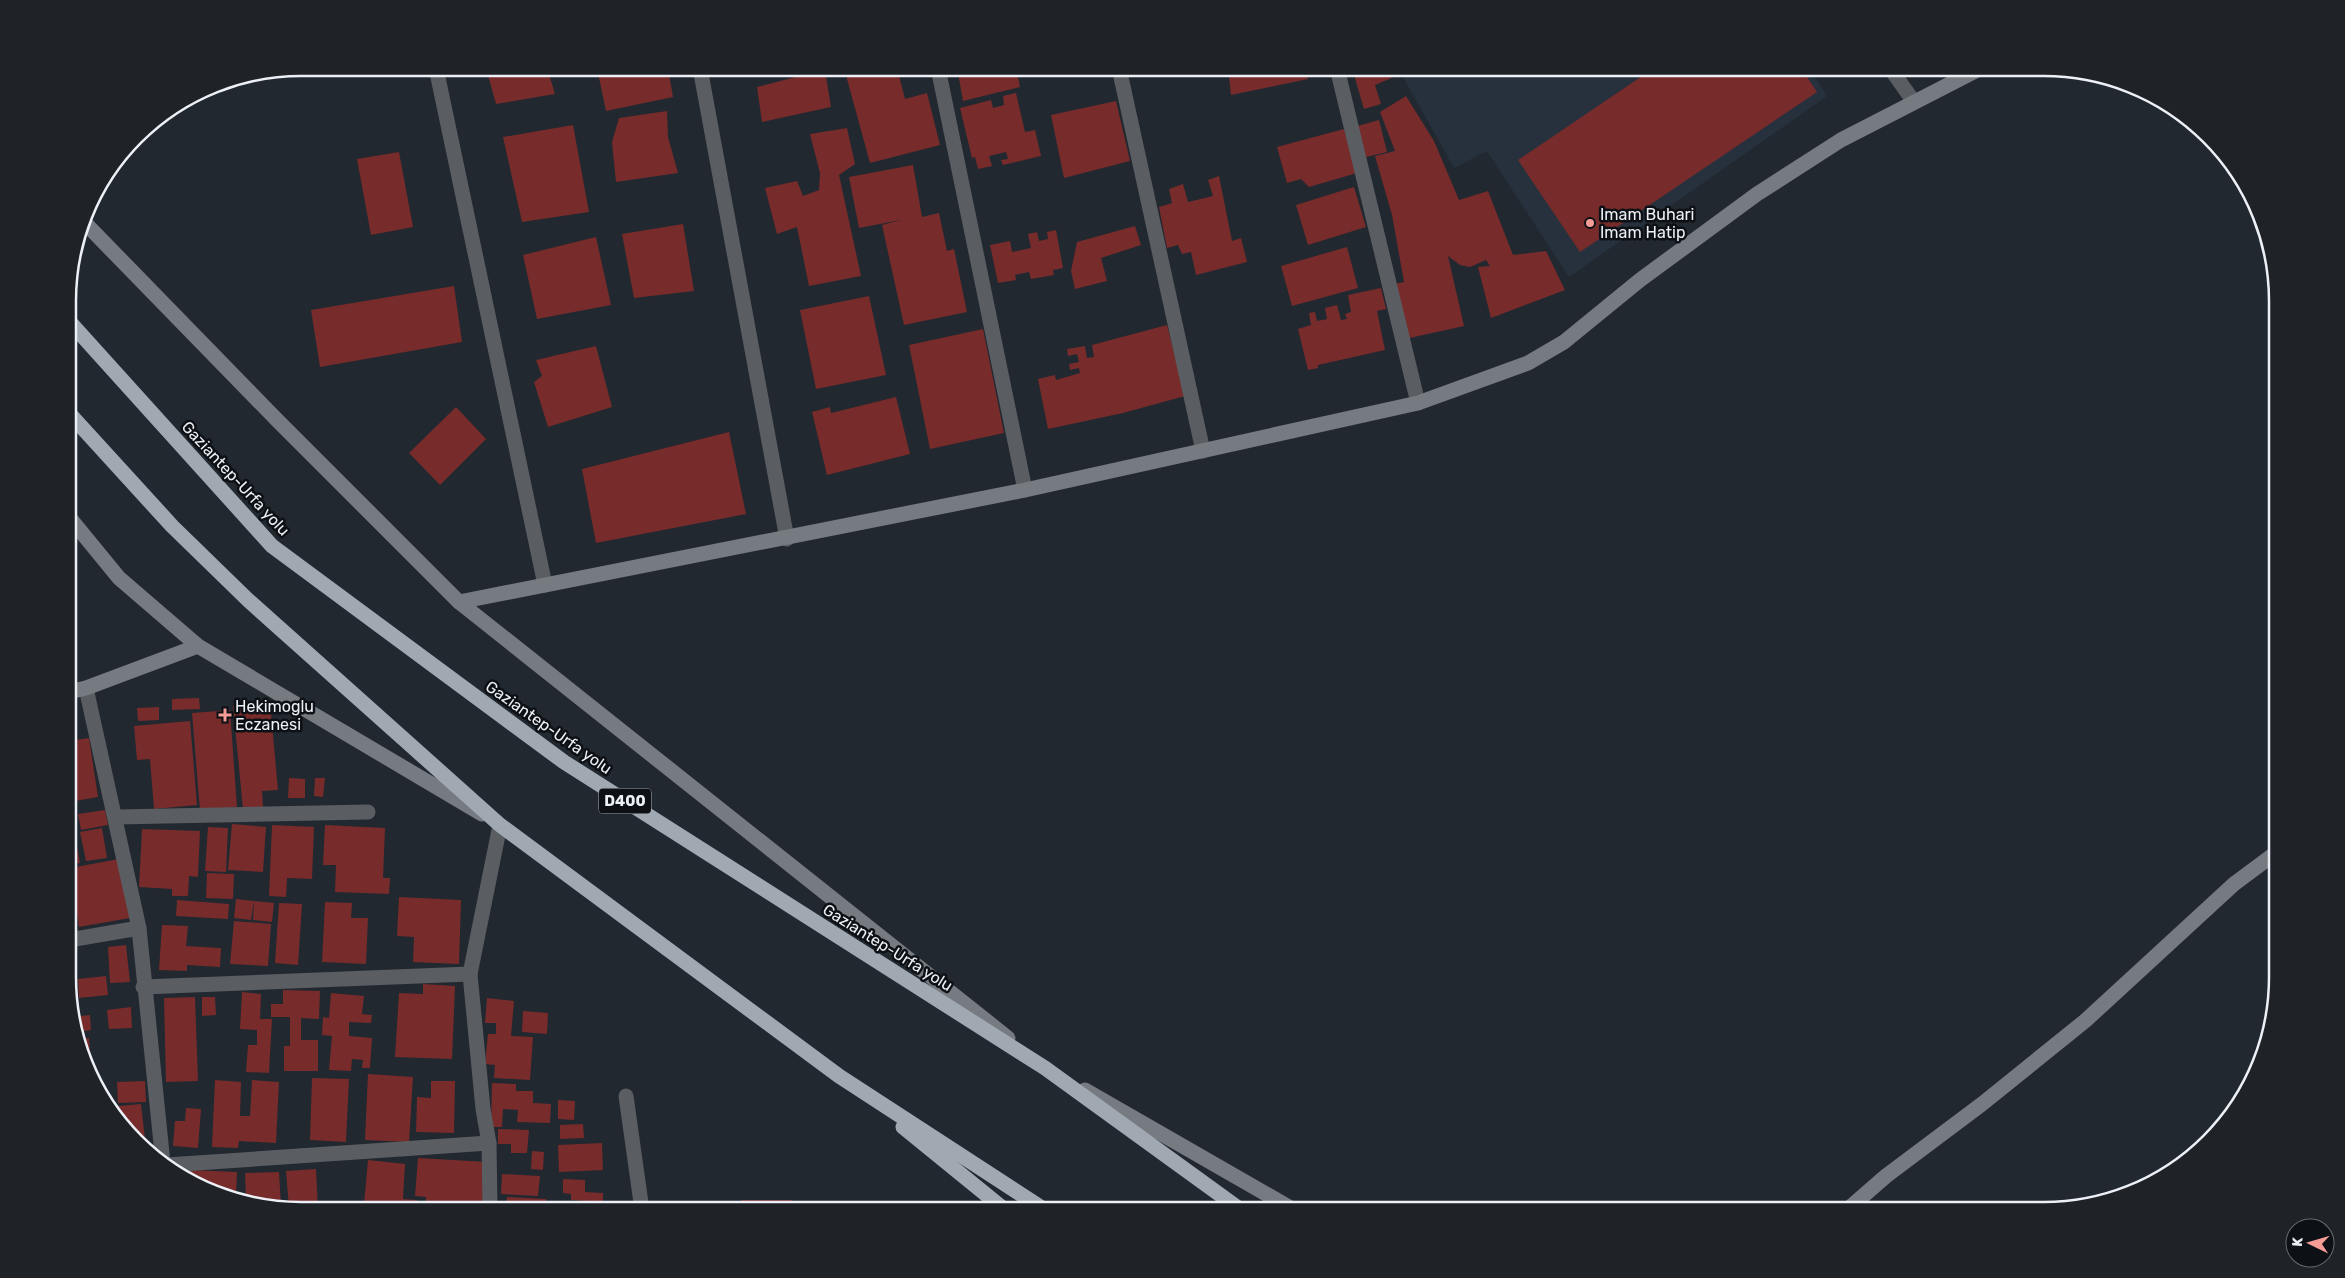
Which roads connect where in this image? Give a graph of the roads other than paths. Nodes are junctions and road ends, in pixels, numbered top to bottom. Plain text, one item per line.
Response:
1 (438, 76) edge
2 (701, 76) edge
3 (940, 76) edge
4 (1121, 76) edge
5 (1339, 76) edge
6 (1896, 76) edge
7 (1965, 76) edge
8 (1914, 102) junction
9 (89, 227) edge
10 (76, 329) edge
11 (1418, 403) junction
12 (76, 421) edge
13 (1203, 451) junction
14 (1025, 490) junction
15 (76, 527) edge
16 (787, 538) junction
17 (545, 585) junction
18 (459, 602) junction
19 (198, 646) junction
20 (86, 688) junction
21 (76, 690) edge
22 (368, 812) dead end
23 (116, 817) junction
24 (500, 825) junction
25 (2269, 858) edge
26 (139, 928) junction
27 (76, 939) edge
28 (470, 974) junction
29 (144, 987) junction
30 (1045, 1068) junction
31 (839, 1076) junction
32 (626, 1096) dead end
33 (489, 1143) junction
34 (162, 1153) edge
35 (178, 1165) edge
36 (490, 1202) edge
37 (641, 1202) edge
38 (995, 1202) edge
39 (1033, 1202) edge
40 (1230, 1202) edge
41 (1280, 1202) edge
42 (1856, 1202) edge

1 - 17 street
2 - 16 street
3 - 14 street
4 - 13 street
5 - 11 street
6 - 8 street
7 - 8 street
8 - 11 street
9 - 18 street
10 - 30 highway, Gaziantep-Urfa yolu / D400
11 - 13 street
12 - 24 highway
13 - 14 street
14 - 16 street
15 - 19 street
16 - 17 street
17 - 18 street
18 - 30 street
19 - 20 street
19 - 24 street
20 - 21 street
20 - 23 street
22 - 23 street
23 - 26 street
24 - 28 street
24 - 31 highway
25 - 42 street
26 - 27 street
26 - 29 street
28 - 29 street
28 - 33 street
29 - 34 street
30 - 40 highway, Gaziantep-Urfa yolu / D400
30 - 41 street
31 - 38 highway
31 - 39 highway
32 - 37 street
33 - 35 street
33 - 36 street

